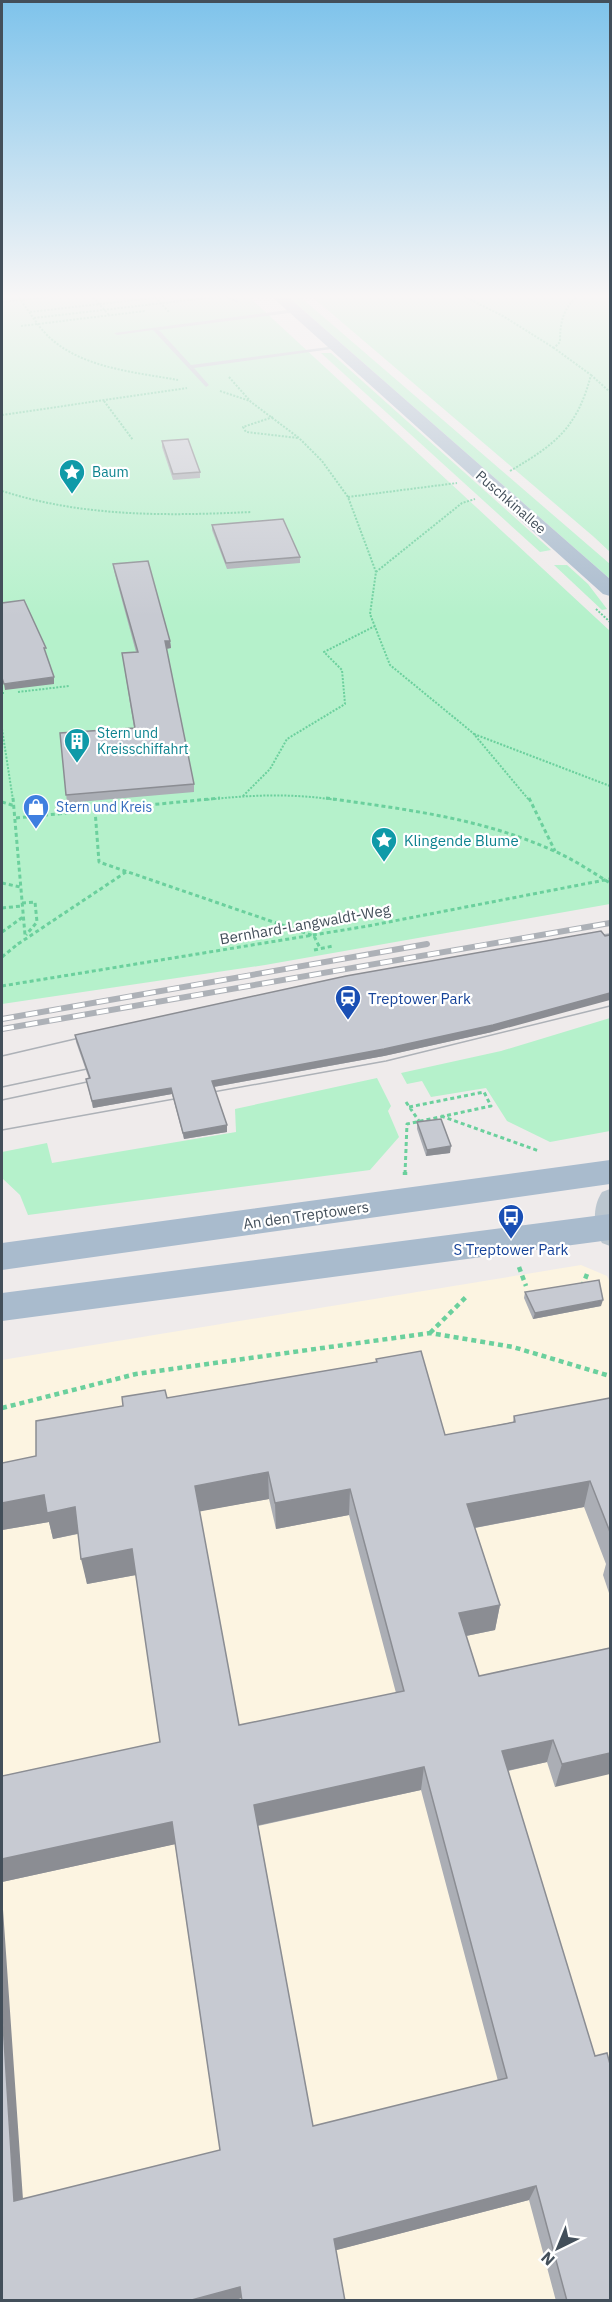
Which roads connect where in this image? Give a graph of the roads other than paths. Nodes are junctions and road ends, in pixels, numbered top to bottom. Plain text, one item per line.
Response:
1 (398, 402) edge
2 (610, 590) edge
3 (610, 1172) edge
4 (610, 1222) edge
5 (2, 1257) edge
6 (2, 1307) edge

1 - 2 main road, Puschkinallee
3 - 5 main road, An den Treptowers
4 - 6 main road

